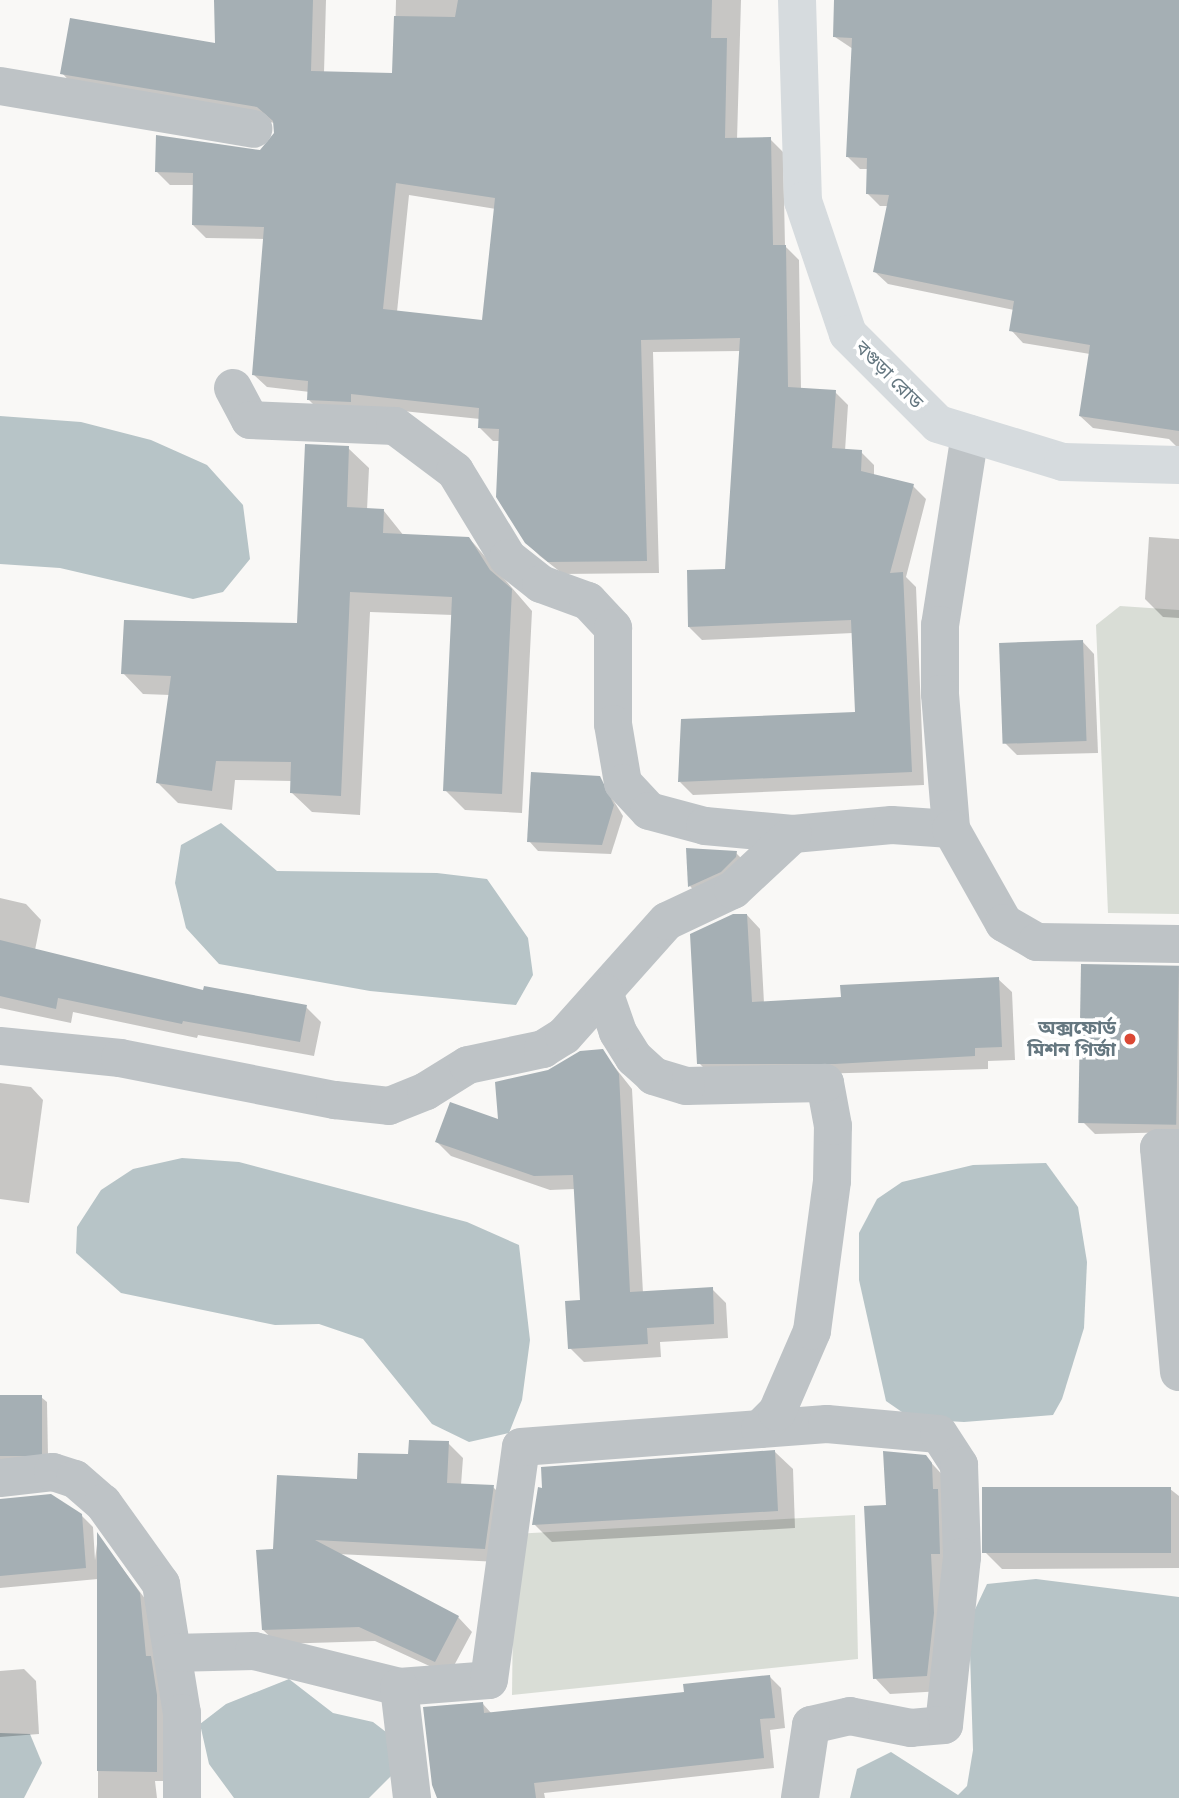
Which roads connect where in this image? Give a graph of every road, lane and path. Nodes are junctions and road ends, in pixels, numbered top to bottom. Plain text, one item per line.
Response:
1 (797, 0) edge
2 (0, 86) edge
3 (253, 129) dead end
4 (233, 388) dead end
5 (970, 434) junction
6 (1179, 465) edge
7 (951, 829) junction
8 (793, 834) junction
9 (1179, 944) edge
10 (604, 992) junction
11 (0, 1046) edge
12 (1179, 1148) edge
13 (1179, 1372) edge
14 (760, 1429) junction
15 (0, 1478) edge
16 (172, 1653) junction
17 (399, 1687) junction
18 (182, 1798) edge
19 (412, 1798) edge
20 (800, 1798) edge

1 - 5 main road, বগুড়া রোড
2 - 3 street
4 - 8 street
5 - 6 main road, বগুড়া রোড
5 - 7 street
7 - 8 street
7 - 9 street
8 - 10 street
10 - 11 street
10 - 14 street
12 - 13 street
14 - 17 street
14 - 20 street
15 - 16 street
16 - 17 street
16 - 18 street
17 - 19 street

